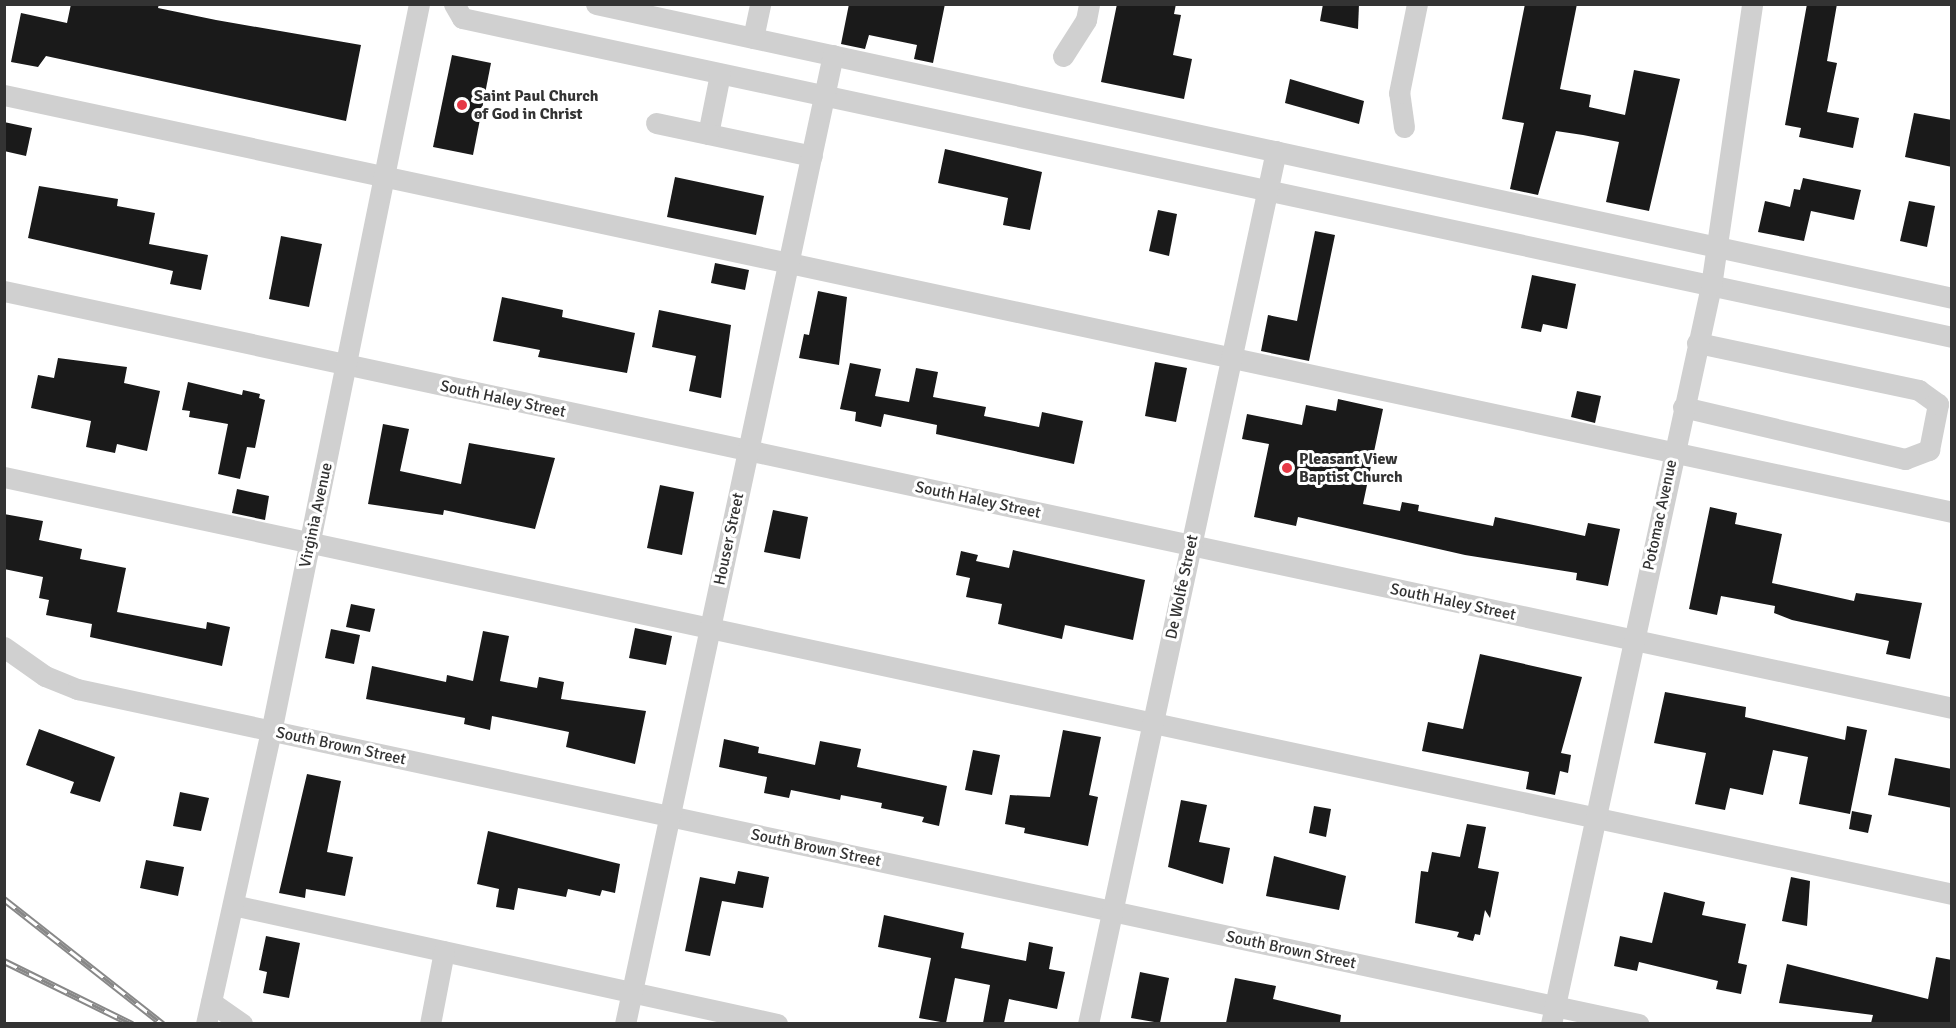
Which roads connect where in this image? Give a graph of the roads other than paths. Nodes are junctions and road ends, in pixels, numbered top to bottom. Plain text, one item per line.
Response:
1 (419, 4) edge
2 (454, 4) edge
3 (596, 4) edge
4 (760, 4) edge
5 (1089, 4) edge
6 (1417, 4) edge
7 (1752, 4) edge
8 (753, 38) junction
9 (833, 55) junction
10 (1063, 56) dead end
11 (720, 74) junction
12 (4, 95) edge
13 (824, 96) junction
14 (656, 123) dead end
15 (1404, 127) dead end
16 (708, 134) junction
17 (1276, 151) junction
18 (812, 156) junction
19 (385, 176) junction
20 (1268, 192) junction
21 (1717, 246) junction
22 (788, 262) junction
23 (1711, 286) junction
24 (4, 291) edge
25 (1952, 298) edge
26 (1952, 337) edge
27 (1697, 343) junction
28 (1231, 358) junction
29 (347, 365) junction
30 (1683, 406) junction
31 (748, 451) junction
32 (1673, 453) junction
33 (4, 477) edge
34 (1952, 512) edge
35 (310, 541) junction
36 (1191, 545) junction
37 (710, 628) junction
38 (1633, 640) junction
39 (4, 647) edge
40 (1952, 708) edge
41 (1153, 723) junction
42 (271, 732) junction
43 (1596, 816) junction
44 (669, 817) junction
45 (1952, 894) edge
46 (233, 905) junction
47 (1112, 911) junction
48 (444, 951) junction
49 (632, 991) junction
50 (211, 1002) junction
51 (1553, 1015) edge
52 (206, 1023) edge
53 (242, 1023) edge
54 (430, 1023) edge
55 (625, 1023) edge
56 (777, 1023) edge
57 (1088, 1023) edge
58 (1638, 1023) edge

1 - 19 street, Virginia Avenue
2 - 11 street
3 - 8 street
4 - 8 street
5 - 10 street
6 - 15 street
7 - 21 street, Potomac Avenue
8 - 9 street
9 - 13 street, Houser Street
9 - 17 street
11 - 13 street
11 - 16 street
12 - 19 street
13 - 18 street, Houser Street
13 - 20 street
14 - 16 street
16 - 18 street
17 - 20 street, De Wolfe Street
17 - 21 street
18 - 22 street, Houser Street
19 - 22 street
19 - 29 street, Virginia Avenue
20 - 23 street
20 - 28 street, De Wolfe Street
21 - 23 street, Potomac Avenue
21 - 25 street
22 - 28 street
22 - 31 street, Houser Street
23 - 26 street
23 - 27 street, Potomac Avenue
24 - 29 street, South Haley Street
27 - 30 street, Potomac Avenue
27 - 30 street
28 - 32 street
28 - 36 street, De Wolfe Street
29 - 31 street, South Haley Street
29 - 35 street, Virginia Avenue
30 - 32 street, Potomac Avenue
31 - 36 street, South Haley Street
31 - 37 street, Houser Street
32 - 34 street
32 - 38 street, Potomac Avenue
33 - 35 street
35 - 37 street
35 - 42 street, Virginia Avenue
36 - 38 street, South Haley Street
36 - 41 street, De Wolfe Street
37 - 41 street
37 - 44 street, Houser Street
38 - 40 street, South Haley Street
38 - 43 street, Potomac Avenue
39 - 42 street, South Brown Street
41 - 43 street
41 - 47 street, De Wolfe Street
42 - 44 street, South Brown Street
42 - 46 street, Virginia Avenue
43 - 45 street
43 - 51 street, Potomac Avenue
44 - 47 street, South Brown Street
44 - 49 street, Houser Street
46 - 48 street
46 - 50 street, Virginia Avenue
47 - 51 street, South Brown Street
47 - 57 street, De Wolfe Street
48 - 49 street
48 - 54 street
49 - 55 street, Houser Street
49 - 56 street
50 - 52 street, Virginia Avenue
50 - 53 street
51 - 58 street, South Brown Street

